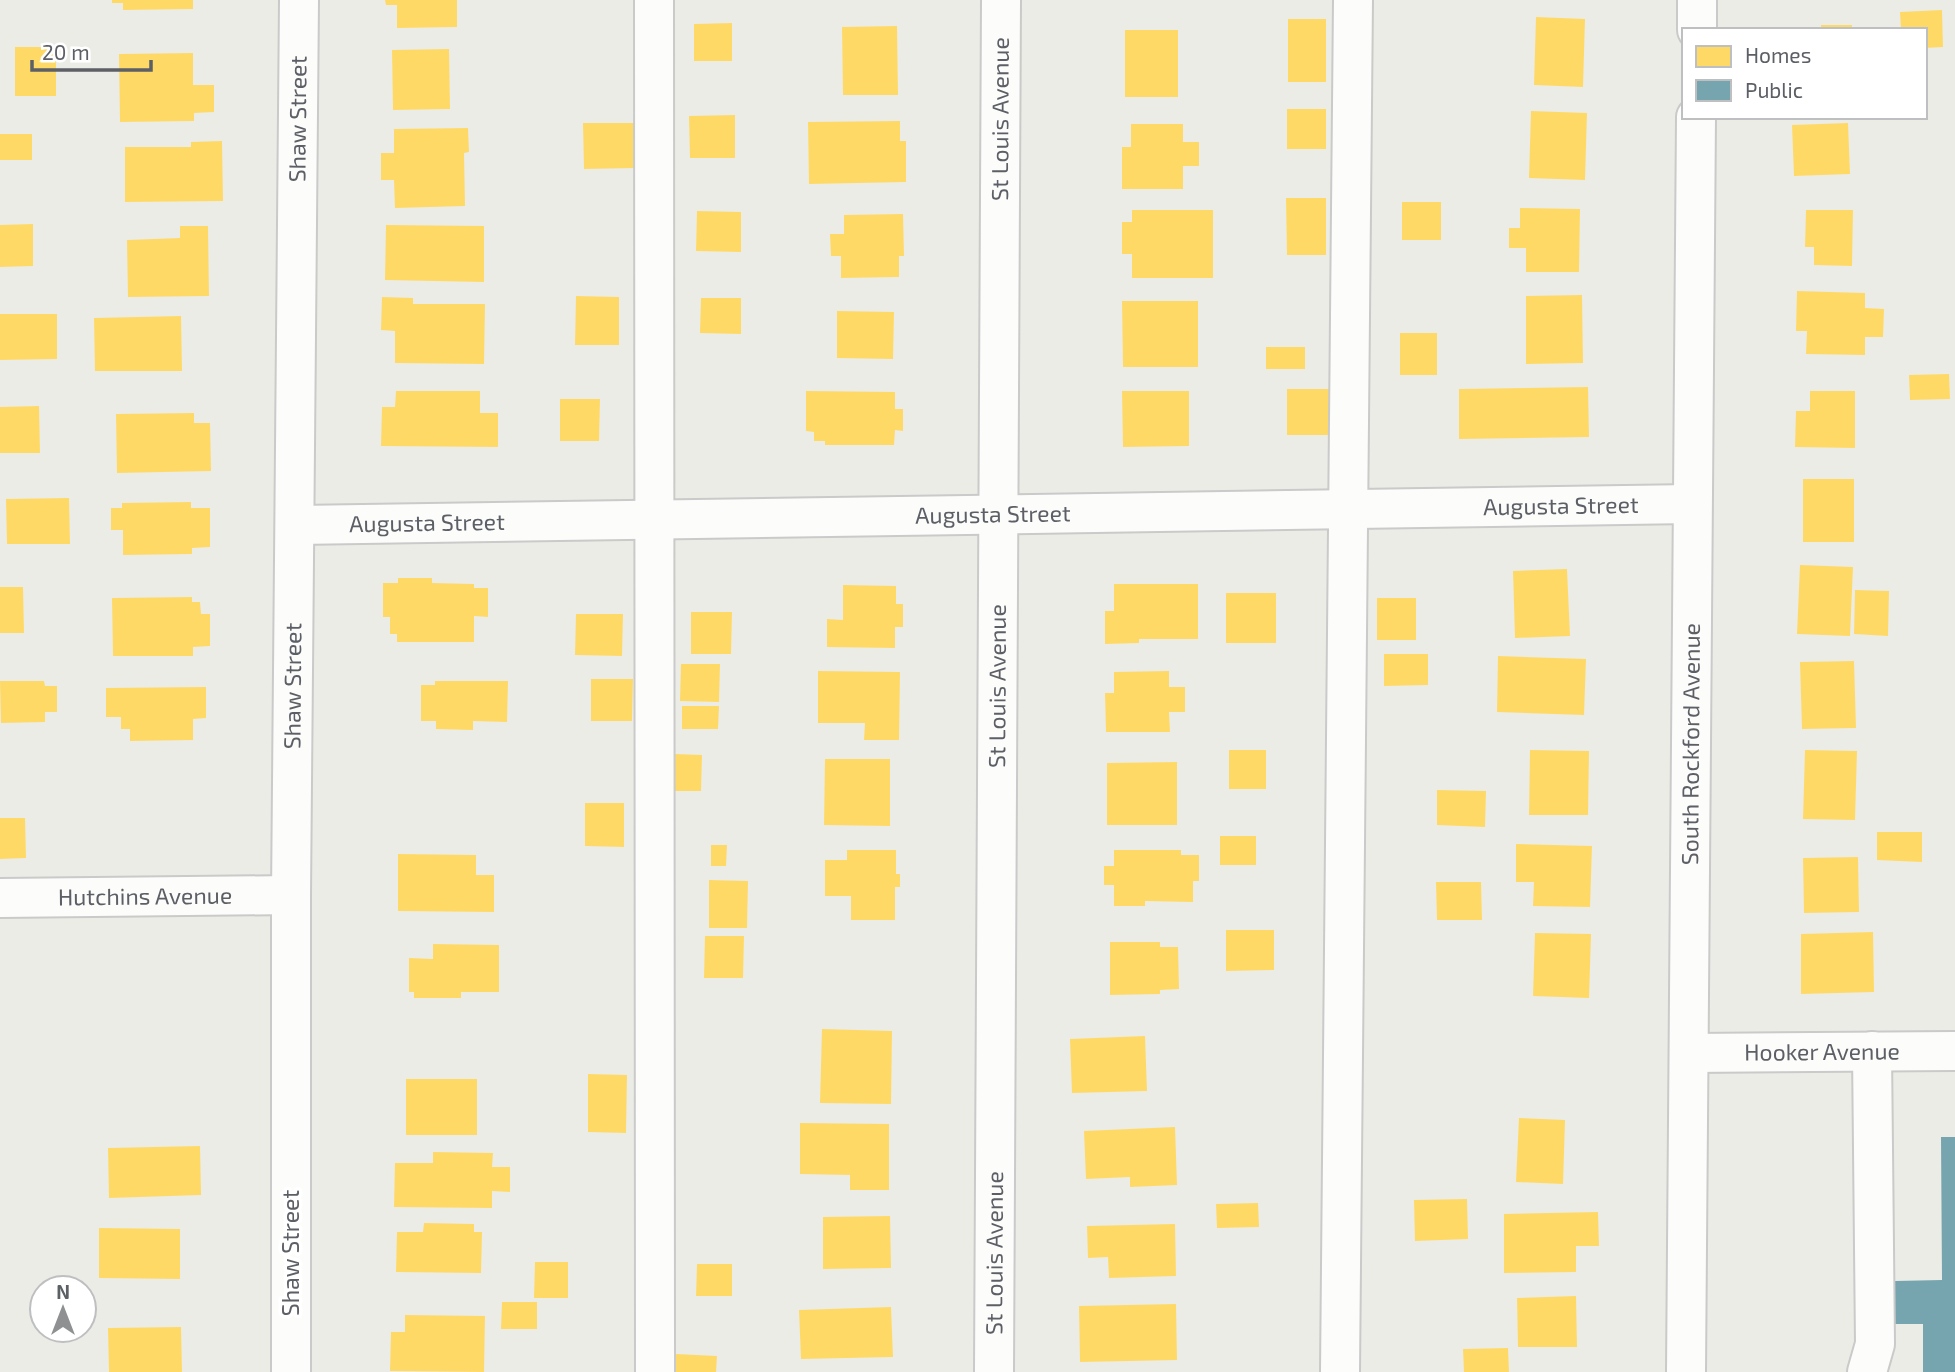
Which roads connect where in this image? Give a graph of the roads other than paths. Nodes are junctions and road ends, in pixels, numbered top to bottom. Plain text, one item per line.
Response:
1 (299, 0) edge
2 (654, 0) edge
3 (1001, 0) edge
4 (1353, 0) edge
5 (1697, 0) edge
6 (1697, 28) edge
7 (1696, 119) edge
8 (1692, 505) junction
9 (1349, 510) junction
10 (1000, 515) junction
11 (655, 520) junction
12 (297, 525) junction
13 (291, 895) junction
14 (0, 898) edge
15 (1872, 1051) junction
16 (1955, 1051) edge
17 (1691, 1053) junction
18 (291, 1372) edge
19 (655, 1372) edge
20 (994, 1372) edge
21 (1340, 1372) edge
22 (1686, 1372) edge
23 (1867, 1372) edge

1 - 12 street, Shaw Street
2 - 11 street
3 - 10 street, St Louis Avenue
4 - 9 street
5 - 6 street
7 - 8 street, South Rockford Avenue
8 - 9 street, Augusta Street
8 - 17 street, South Rockford Avenue
9 - 10 street, Augusta Street
9 - 21 street
10 - 11 street, Augusta Street
10 - 20 street, St Louis Avenue
11 - 12 street, Augusta Street
11 - 19 street
12 - 13 street, Shaw Street
13 - 14 street, Hutchins Avenue
13 - 18 street, Shaw Street
15 - 16 street, Hooker Avenue
15 - 17 street, Hooker Avenue
15 - 23 street
17 - 22 street, South Rockford Avenue

